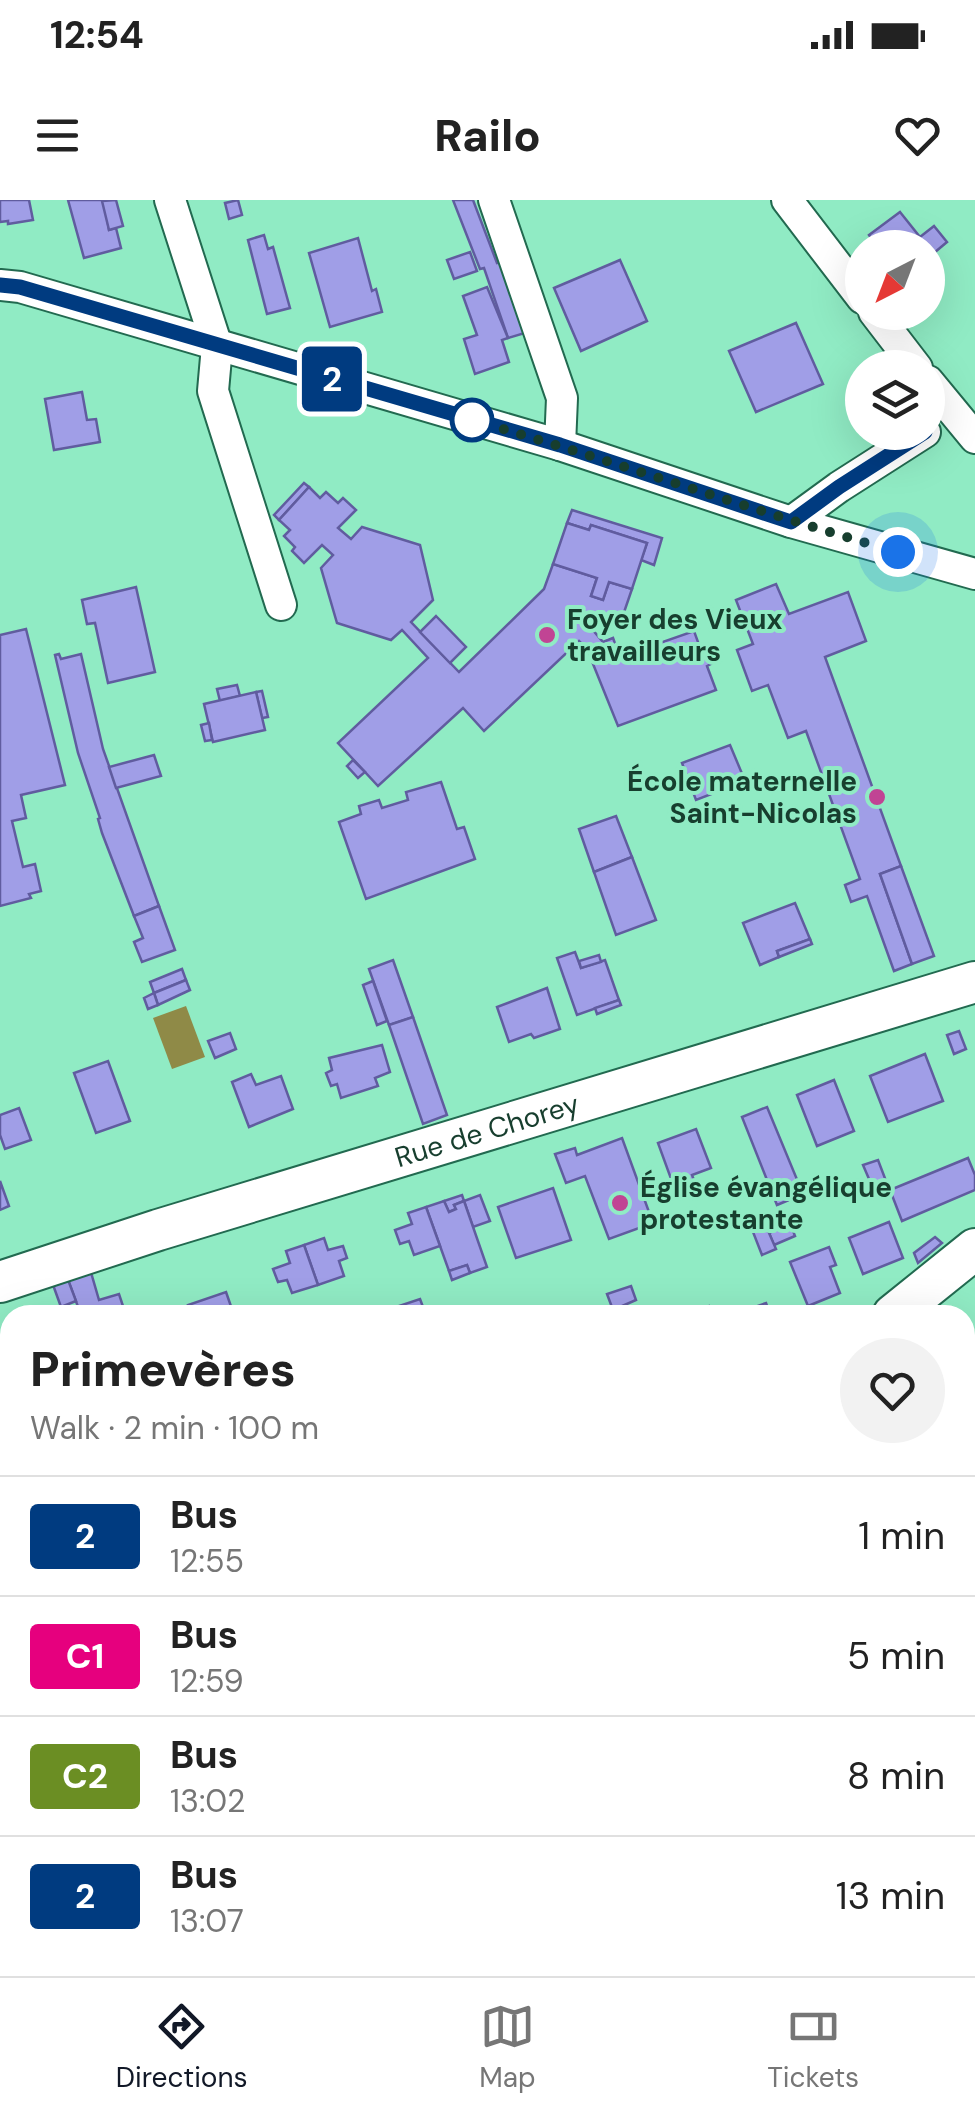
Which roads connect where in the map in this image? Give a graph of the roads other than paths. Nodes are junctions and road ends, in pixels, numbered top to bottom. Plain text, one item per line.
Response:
1 (170, 200) edge
2 (494, 200) edge
3 (787, 200) edge
4 (845, 276) edge
5 (0, 285) edge
6 (888, 330) edge
7 (216, 346) junction
8 (903, 350) edge
9 (945, 429) edge
10 (975, 438) edge
11 (560, 445) junction
12 (897, 450) edge
13 (791, 522) junction
14 (975, 574) edge
15 (281, 605) dead end
16 (975, 982) edge
17 (975, 1248) edge
18 (0, 1282) edge
19 (905, 1305) edge

1 - 7 street
2 - 11 street
3 - 4 street
5 - 7 street
6 - 8 street
7 - 11 street
7 - 15 street
9 - 10 street
11 - 13 street
12 - 13 street
13 - 14 street
16 - 18 street, Rue de Chorey
17 - 19 street

